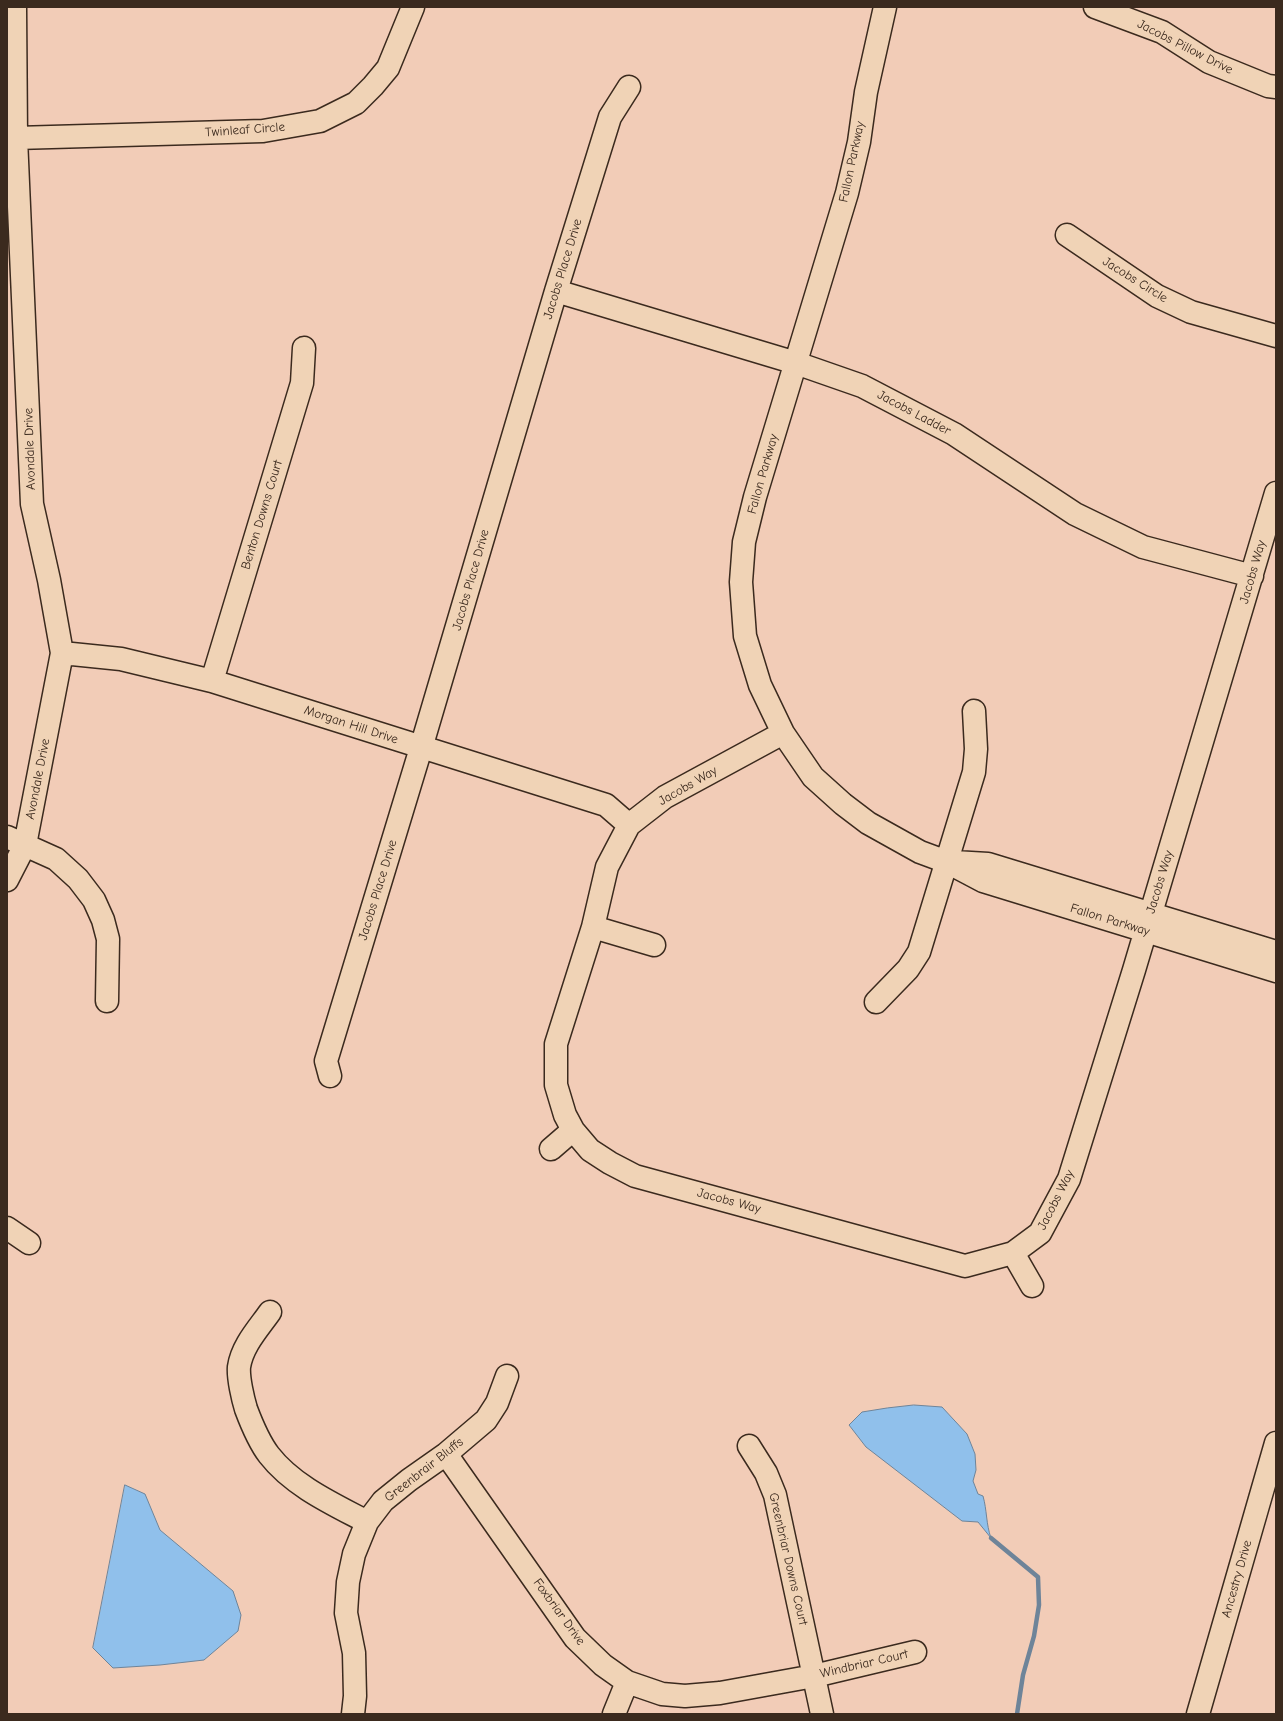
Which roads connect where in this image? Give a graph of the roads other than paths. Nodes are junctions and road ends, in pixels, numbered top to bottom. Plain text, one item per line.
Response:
1 (15, 7) edge
2 (413, 7) edge
3 (886, 7) edge
4 (1105, 8) edge
5 (629, 87) dead end
6 (1276, 87) edge
7 (16, 138) junction
8 (1067, 236) dead end
9 (556, 291) junction
10 (15, 304) edge
11 (1276, 336) edge
12 (304, 348) dead end
13 (796, 363) junction
14 (1276, 493) edge
15 (1252, 576) junction
16 (62, 653) junction
17 (212, 681) junction
18 (974, 711) dead end
19 (783, 732) junction
20 (421, 748) junction
21 (630, 825) junction
22 (16, 841) edge
23 (947, 862) junction
24 (7, 880) edge
25 (1148, 922) junction
26 (593, 927) junction
27 (654, 945) dead end
28 (1276, 952) edge
29 (1276, 971) edge
30 (107, 1001) dead end
31 (876, 1002) dead end
32 (330, 1076) dead end
33 (573, 1130) junction
34 (551, 1149) dead end
35 (7, 1228) edge
36 (29, 1243) dead end
37 (1013, 1253) junction
38 (1032, 1286) dead end
39 (270, 1312) dead end
40 (507, 1376) dead end
41 (1276, 1443) edge
42 (749, 1446) dead end
43 (446, 1454) junction
44 (367, 1522) junction
45 (915, 1652) dead end
46 (814, 1676) junction
47 (627, 1682) junction
48 (353, 1714) edge
49 (614, 1714) edge
50 (822, 1714) edge
51 (1198, 1714) edge

1 - 7 street, Avondale Drive
2 - 7 street, Twinleaf Circle
3 - 13 street, Fallon Parkway
4 - 6 street, Jacobs Pillow Drive
5 - 9 street, Jacobs Place Drive
7 - 10 street, Avondale Drive
8 - 11 street, Jacobs Circle
9 - 13 street, Jacobs Ladder
9 - 20 street, Jacobs Place Drive
10 - 16 street, Avondale Drive
12 - 17 street, Benton Downs Court
13 - 15 street, Jacobs Ladder
13 - 19 street, Fallon Parkway
14 - 15 street, Jacobs Way
15 - 25 street, Jacobs Way
16 - 17 street, Morgan Hill Drive
16 - 22 street, Avondale Drive
17 - 20 street, Morgan Hill Drive
18 - 23 street
19 - 21 street, Jacobs Way
19 - 23 street, Fallon Parkway
20 - 21 street, Morgan Hill Drive
20 - 32 street, Jacobs Place Drive
21 - 26 street, Jacobs Way
22 - 24 street, Avondale Drive
22 - 30 street
23 - 25 street, Fallon Parkway
23 - 31 street
25 - 28 street, Fallon Parkway
25 - 29 street, Fallon Parkway
25 - 37 street, Jacobs Way
26 - 27 street
26 - 33 street, Jacobs Way
33 - 34 street
33 - 37 street, Jacobs Way
35 - 36 street
37 - 38 street
39 - 44 street
40 - 43 street, Greenbrair Bluffs
41 - 51 street, Ancestry Drive
42 - 46 street, Greenbriar Downs Court
43 - 44 street, Greenbrair Bluffs
43 - 47 street, Foxbriar Drive
44 - 48 street, Greenbrair Bluffs
45 - 46 street, Windbriar Court
46 - 47 street, Foxbriar Drive
46 - 50 street, Greenbriar Downs Court
47 - 49 street

